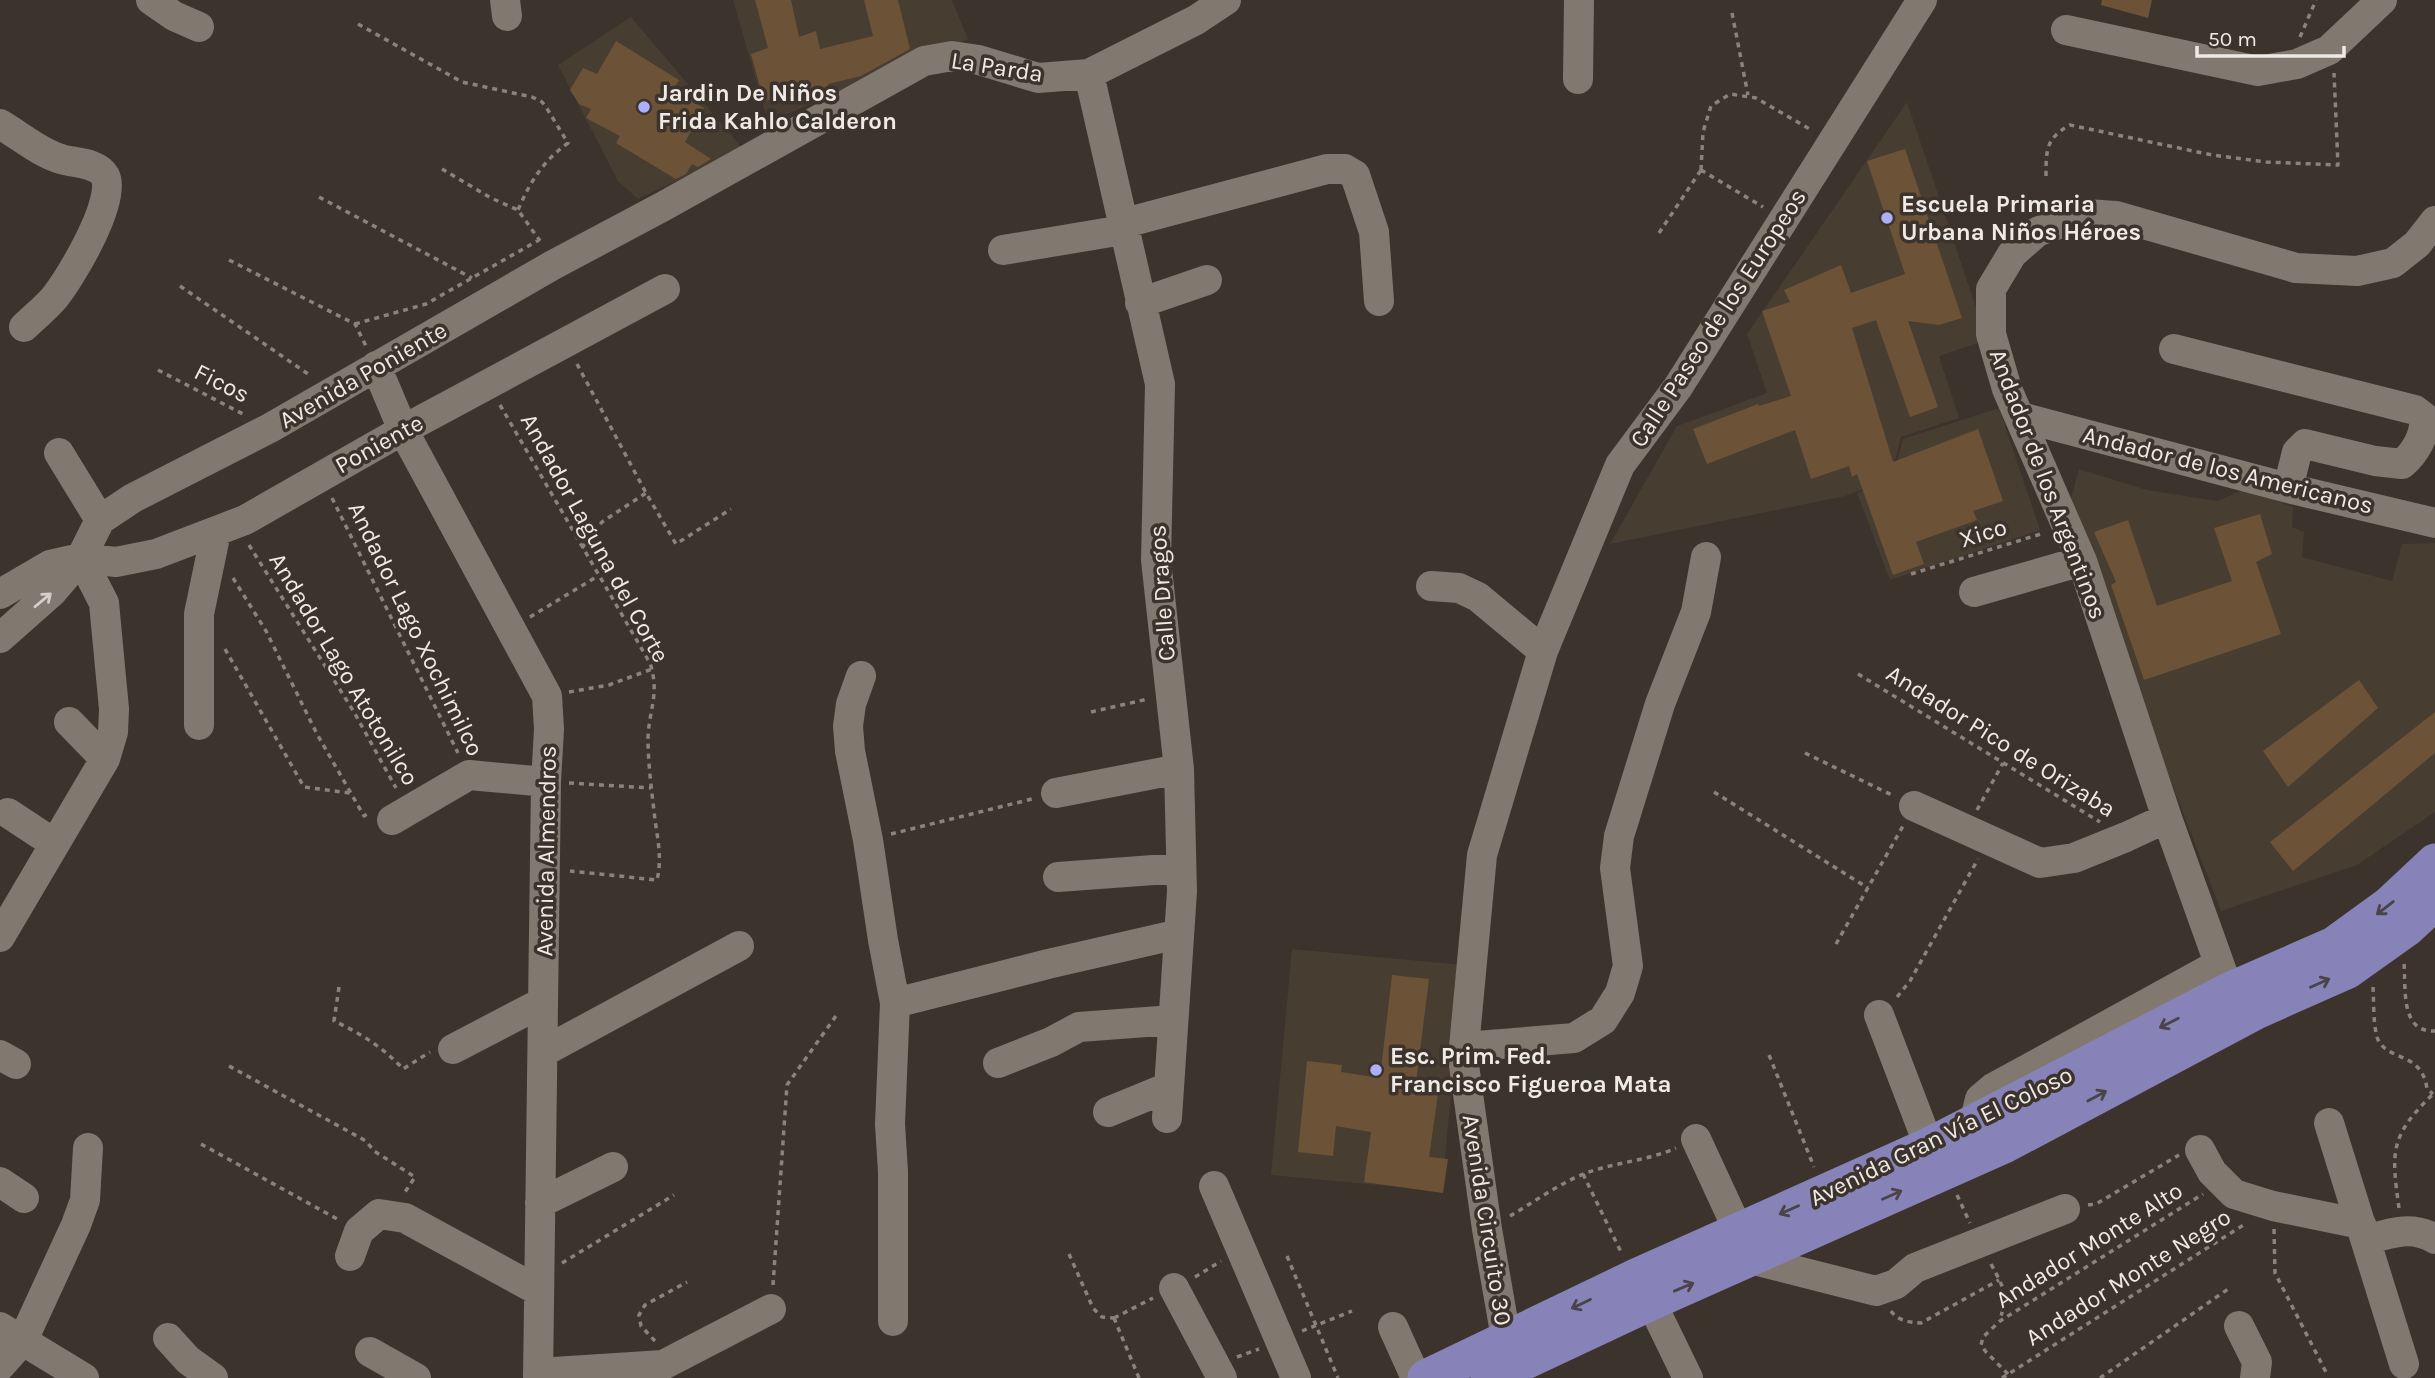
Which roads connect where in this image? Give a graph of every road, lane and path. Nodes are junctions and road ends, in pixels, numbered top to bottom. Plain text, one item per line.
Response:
1 (150, 0) edge
2 (195, 0) edge
3 (1226, 0) edge
4 (1579, 0) edge
5 (1922, 0) edge
6 (2316, 0) edge
7 (2382, 0) edge
8 (1195, 10) edge
9 (1732, 13) dead end
10 (358, 24) dead end
11 (2067, 30) dead end
12 (2296, 44) dead end
13 (2329, 50) junction
14 (1089, 74) junction
15 (1577, 79) dead end
16 (1748, 95) junction
17 (0, 124) edge
18 (1833, 142) junction
19 (442, 169) dead end
20 (1701, 170) junction
21 (2046, 176) dead end
22 (319, 197) dead end
23 (662, 207) joint
24 (518, 210) junction
25 (1783, 218) junction
26 (2435, 221) edge
27 (1122, 227) junction
28 (1659, 233) dead end
29 (1003, 250) dead end
30 (546, 252) junction
31 (229, 260) dead end
32 (473, 279) junction
33 (1207, 280) dead end
34 (180, 286) dead end
35 (665, 289) dead end
36 (1379, 301) dead end
37 (1140, 303) junction
38 (355, 324) junction
39 (24, 327) dead end
40 (566, 344) junction
41 (2174, 349) dead end
42 (376, 366) junction
43 (158, 370) dead end
44 (489, 385) junction
45 (332, 391) junction
46 (2021, 417) junction
47 (270, 428) junction
48 (403, 430) junction
49 (59, 453) dead end
50 (2288, 488) junction
51 (646, 494) junction
52 (332, 498) dead end
53 (731, 509) dead end
54 (100, 520) junction
55 (2435, 523) edge
56 (2066, 526) junction
57 (216, 532) junction
58 (249, 545) dead end
59 (582, 548) junction
60 (1706, 557) dead end
61 (82, 558) junction
62 (2082, 561) junction
63 (230, 573) dead end
64 (1911, 575) dead end
65 (598, 576) junction
66 (1432, 586) dead end
67 (1974, 592) dead end
68 (0, 594) edge
69 (510, 628) junction
70 (0, 638) edge
71 (1543, 651) junction
72 (199, 657) junction
73 (652, 669) junction
74 (1858, 674) dead end
75 (861, 676) dead end
76 (1170, 694) junction
77 (547, 696) junction
78 (1091, 712) dead end
79 (69, 722) dead end
80 (199, 725) dead end
81 (1805, 753) dead end
82 (105, 759) junction
83 (2003, 763) junction
84 (1179, 769) junction
85 (469, 775) junction
86 (546, 782) junction
87 (651, 788) junction
88 (1714, 792) dead end
89 (1056, 793) joint
90 (352, 794) junction
91 (1914, 806) junction
92 (8, 813) dead end
93 (400, 816) junction
94 (2167, 818) junction
95 (1978, 834) junction
96 (2126, 837) junction
97 (868, 840) junction
98 (55, 844) junction
99 (2435, 862) edge
100 (1181, 868) junction
101 (544, 869) junction
102 (1058, 877) dead end
103 (1868, 888) junction
104 (2435, 902) edge
105 (2407, 928) junction
106 (1179, 934) junction
107 (0, 937) edge
108 (1836, 944) dead end
109 (740, 946) dead end
110 (2370, 955) junction
111 (339, 987) dead end
112 (2235, 989) junction
113 (543, 1002) junction
114 (895, 1003) junction
115 (838, 1013) dead end
116 (1879, 1015) joint
117 (1173, 1020) junction
118 (2435, 1031) edge
119 (1464, 1047) junction
120 (453, 1049) joint
121 (543, 1052) junction
122 (1769, 1055) dead end
123 (998, 1063) dead end
124 (229, 1066) dead end
125 (1169, 1087) junction
126 (2434, 1094) edge
127 (1108, 1112) dead end
128 (1167, 1118) dead end
129 (2329, 1123) dead end
130 (1696, 1139) joint
131 (201, 1144) dead end
132 (1929, 1146) junction
133 (88, 1148) dead end
134 (2200, 1150) joint
135 (613, 1167) dead end
136 (1583, 1174) junction
137 (415, 1177) dead end
138 (2222, 1182) junction
139 (1214, 1186) dead end
140 (1825, 1194) junction
141 (674, 1195) dead end
142 (540, 1203) junction
143 (2273, 1206) junction
144 (2065, 1209) joint
145 (1487, 1229) junction
146 (2403, 1230) junction
147 (2363, 1232) junction
148 (2435, 1239) edge
149 (355, 1243) joint
150 (1745, 1245) junction
151 (1069, 1254) dead end
152 (1287, 1256) dead end
153 (1999, 1280) dead end
154 (687, 1282) dead end
155 (539, 1284) junction
156 (2231, 1287) dead end
157 (1174, 1288) dead end
158 (1643, 1290) junction
159 (1876, 1292) junction
160 (771, 1309) joint
161 (893, 1321) dead end
162 (1393, 1326) dead end
163 (2239, 1326) dead end
164 (11, 1334) edge
165 (168, 1338) dead end
166 (370, 1352) dead end
167 (674, 1360) junction
168 (2404, 1364) dead end
169 (0, 1366) edge
170 (1505, 1366) edge
171 (2008, 1374) junction
172 (538, 1376) edge
173 (2329, 1376) dead end
174 (84, 1378) edge
175 (213, 1378) edge
176 (416, 1378) edge
177 (1139, 1378) edge
178 (1222, 1378) edge
179 (1296, 1378) edge
180 (1338, 1378) edge
181 (1416, 1378) edge
182 (1426, 1378) edge
183 (1688, 1378) edge
184 (2002, 1378) edge
185 (2100, 1378) edge
186 (2255, 1378) edge

1 - 2 street
3 - 8 street, La Parda
4 - 15 street
5 - 18 street, Calle Paseo de los Europeos
6 - 12 path
7 - 13 street
8 - 14 street, La Parda
9 - 16 path
10 - 24 path
11 - 13 street
13 - 21 path
14 - 23 street, La Parda
14 - 27 street, Calle Dragos
16 - 18 path
16 - 20 path
17 - 39 street
18 - 25 street, Calle Paseo de los Europeos
19 - 24 path
20 - 25 path
20 - 28 path
22 - 32 path
23 - 30 street, Avenida Poniente
24 - 30 path
25 - 71 street, Calle Paseo de los Europeos
26 - 46 street, Andador de los Argentinos
27 - 29 street
27 - 36 street
27 - 37 street, Calle Dragos
30 - 32 path
30 - 42 street, Avenida Poniente
31 - 38 path
32 - 38 path
33 - 37 street
34 - 45 path
35 - 40 street, Poniente
37 - 76 street, Calle Dragos
38 - 42 path
40 - 44 street, Poniente
40 - 51 path
41 - 50 street
42 - 45 street, Avenida Poniente
42 - 48 street, Avenida Almendros
43 - 47 path, Ficos
44 - 48 street, Poniente
44 - 59 path, Andador Laguna del Corte
45 - 47 street, Avenida Poniente
46 - 50 street, Andador de los Americanos
46 - 56 street, Andador de los Argentinos
47 - 54 street, Avenida Poniente
48 - 57 street, Poniente
48 - 69 street, Avenida Almendros
49 - 54 street
50 - 55 street, Andador de los Americanos
51 - 53 path
51 - 59 path
52 - 85 path, Andador Lago Xochimilco
54 - 61 street
56 - 62 street, Andador de los Argentinos
56 - 64 path, Xico
57 - 61 street, Poniente
57 - 72 street
58 - 93 path, Andador Lago Atotonilco
59 - 65 path, Andador Laguna del Corte
60 - 119 street
61 - 68 street
70 -> 61 street
61 - 82 street
62 - 67 street
62 - 94 street, Andador de los Argentinos
63 - 90 path
65 - 69 path
65 - 73 path, Andador Laguna del Corte
66 - 71 street
69 - 77 street, Avenida Almendros
71 - 119 street, Avenida Circuito 30
72 - 80 street
72 - 90 path
73 - 77 path
73 - 87 path, Andador Laguna del Corte
74 - 83 path, Andador Pico de Orizaba
75 - 97 street
76 - 78 path
76 - 84 street, Calle Dragos
77 - 86 street, Avenida Almendros
79 - 82 street
81 - 91 path
82 - 98 street
83 - 95 path
83 - 96 path, Andador Pico de Orizaba
84 - 89 street
84 - 100 street, Calle Dragos
85 - 86 street
85 - 93 street
86 - 87 path
86 - 101 street, Avenida Almendros
87 - 101 path, Andador Laguna del Corte
88 - 103 path
89 - 97 path
90 - 93 path
91 - 95 street
91 - 103 path
92 - 98 street
94 - 96 street
94 - 112 street, Andador de los Argentinos
95 - 96 street
95 - 116 path
97 - 114 street
98 - 107 street
99 -> 112 main road, Avenida Gran Vía El Coloso
100 - 102 street
100 - 106 street, Calle Dragos
101 - 113 street, Avenida Almendros
103 - 108 path
104 - 105 main road
105 - 110 main road
105 - 118 path
106 - 114 street
106 - 117 street, Calle Dragos
109 - 121 street
112 -> 110 main road
110 - 126 path
111 - 120 path
112 - 132 main road, Avenida Gran Vía El Coloso
150 -> 112 main road, Avenida Gran Vía El Coloso
113 - 120 street
113 - 121 street, Avenida Almendros
114 - 161 street
115 - 160 path
116 - 132 street
117 - 123 street
117 - 125 street, Calle Dragos
119 - 145 street, Avenida Circuito 30
121 - 142 street, Avenida Almendros
122 - 140 path
124 - 137 path
125 - 127 street
125 - 128 street, Calle Dragos
126 - 146 path
129 - 147 street
130 - 136 path
130 - 150 street
131 - 149 path
132 - 140 main road, Avenida Gran Vía El Coloso
133 - 164 street
134 - 138 street
134 - 144 path
135 - 142 street
136 - 145 path
136 - 158 path
138 - 143 street
138 - 171 path, Andador Monte Alto
139 - 179 street
140 -> 150 main road, Avenida Gran Vía El Coloso
141 - 155 path
142 - 155 street, Avenida Almendros
143 - 147 street
143 - 171 path, Andador Monte Negro
143 - 173 path
144 - 159 street
145 - 170 street, Avenida Circuito 30
146 - 147 street
146 - 148 street
147 - 168 street
149 - 155 street
150 - 158 main road, Avenida Gran Vía El Coloso
150 - 159 street
151 - 177 path
152 - 180 path
153 - 159 path, Andador Monte Alto
154 - 167 path
155 - 172 street, Avenida Almendros
156 - 185 path
157 - 178 street
158 - 170 main road, Avenida Gran Vía El Coloso
158 - 183 street
160 - 167 street
162 - 181 street
163 - 186 street
164 - 169 street
164 - 174 street
165 - 175 street
166 - 176 street
167 - 172 street
170 - 182 main road, Avenida Gran Vía El Coloso
171 - 184 path, Andador Monte Negro

